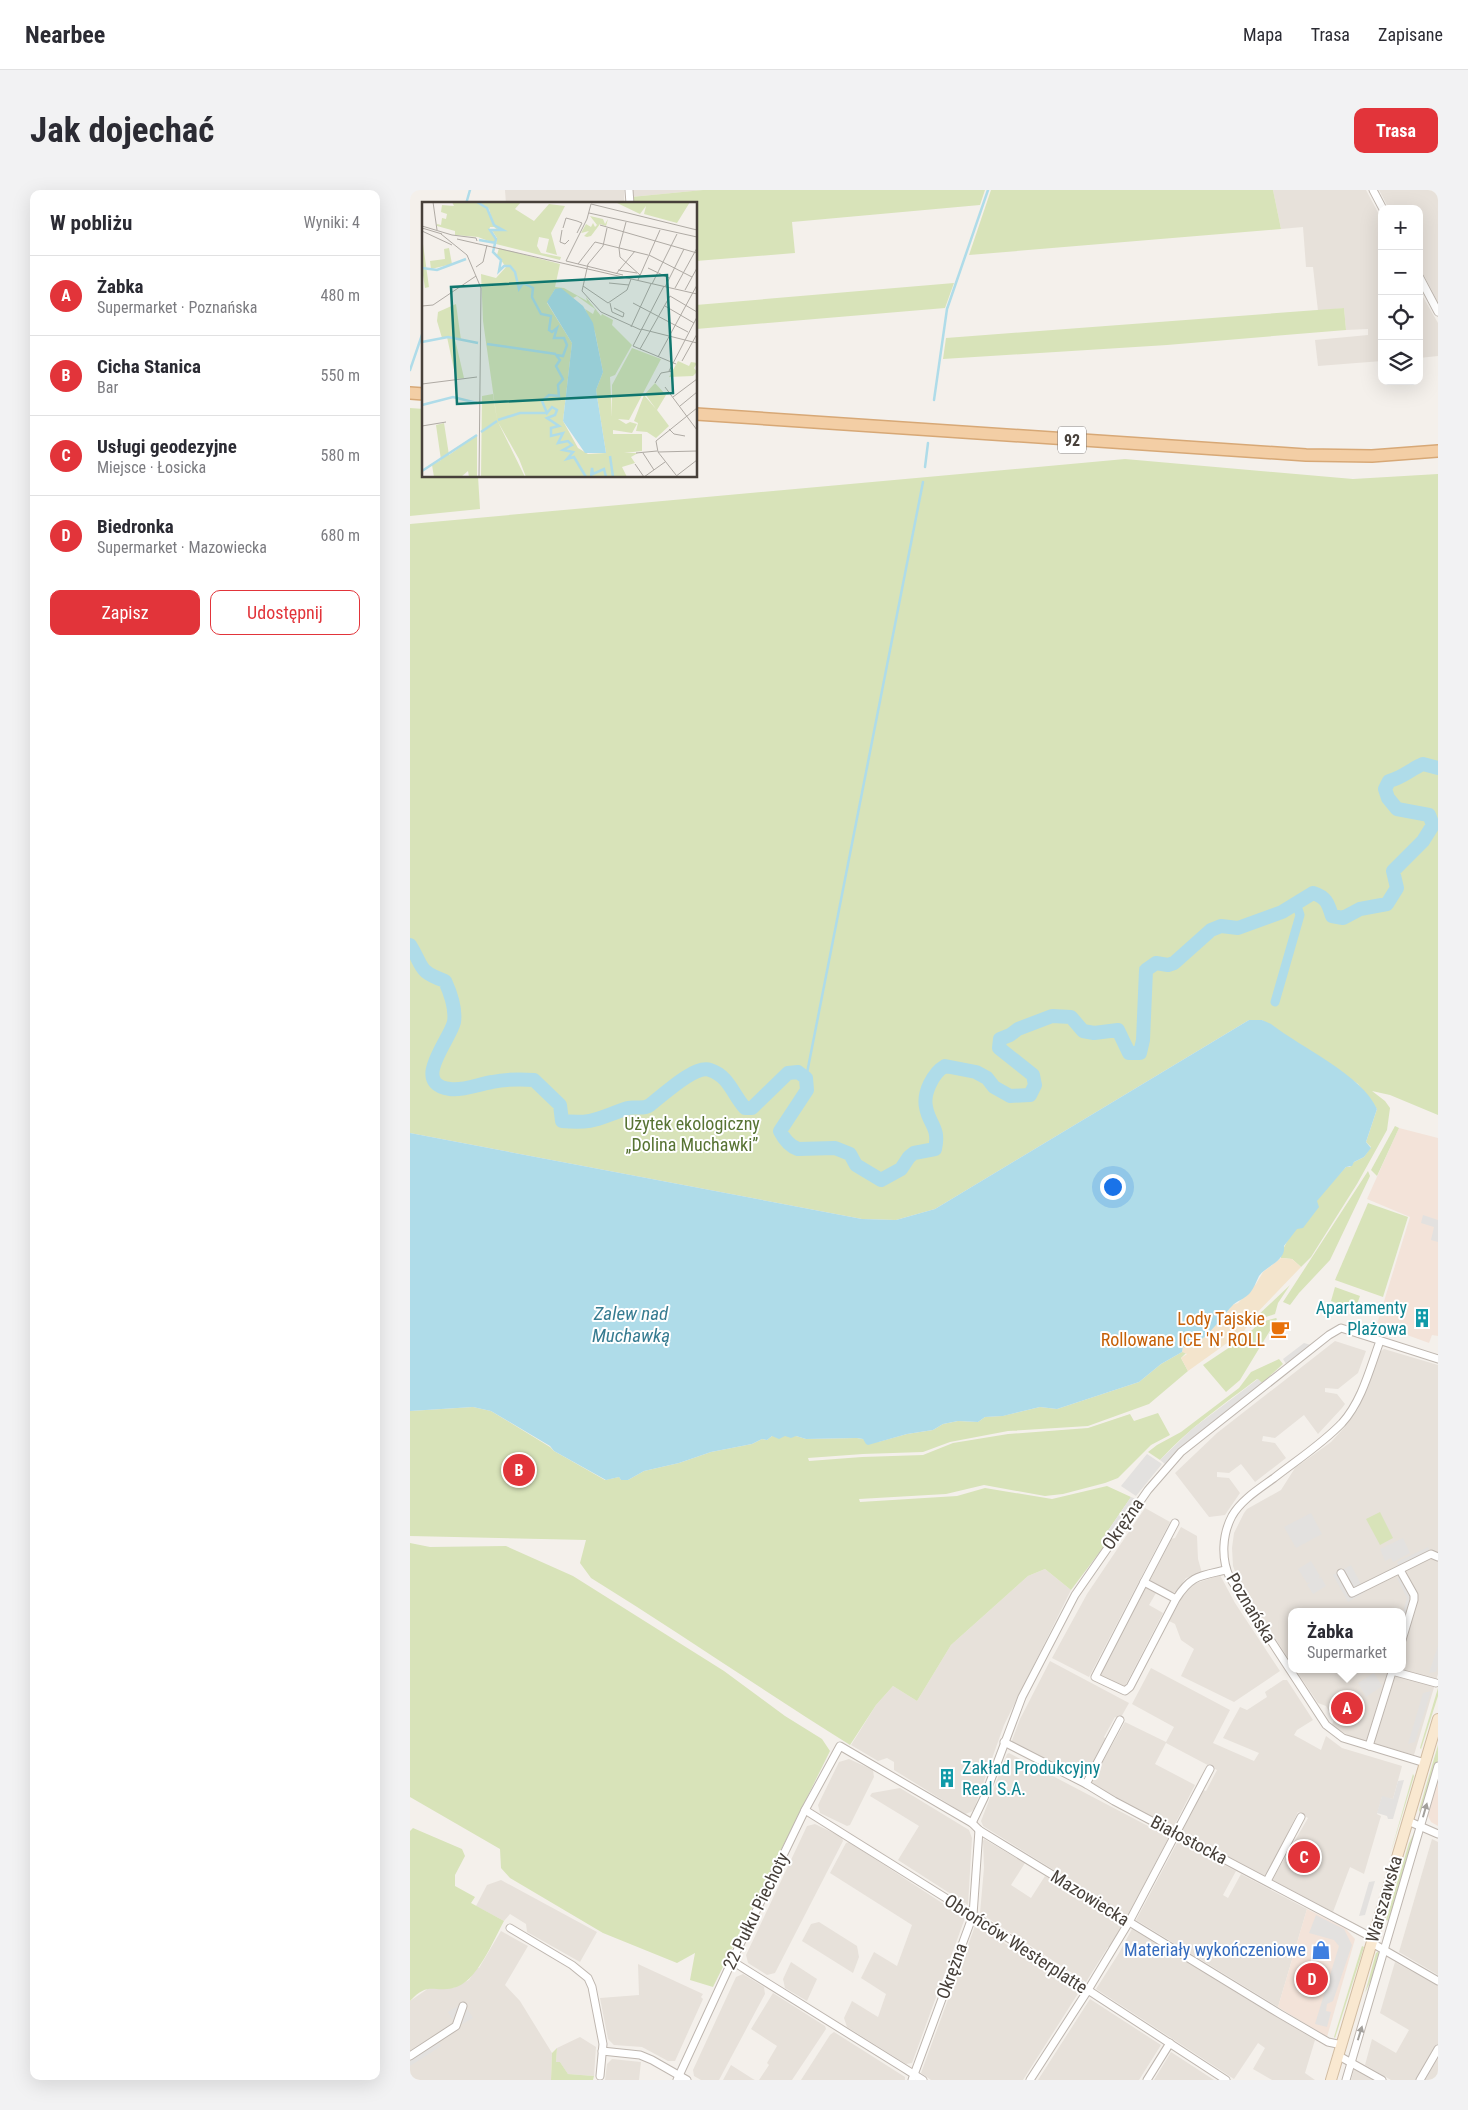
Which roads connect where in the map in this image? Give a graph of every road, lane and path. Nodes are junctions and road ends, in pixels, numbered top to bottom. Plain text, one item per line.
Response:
1 (1373, 190) edge
2 (1381, 205) edge
3 (1423, 284) edge
4 (1438, 312) edge
5 (698, 414) edge
6 (1438, 451) edge
7 (1380, 1340) junction
8 (1438, 1359) edge
9 (1175, 1523) dead end
10 (1438, 1557) edge
11 (1226, 1570) junction
12 (1400, 1570) junction
13 (1341, 1573) dead end
14 (1144, 1582) junction
15 (1176, 1598) junction
16 (1406, 1627) edge
17 (1288, 1668) edge
18 (1291, 1673) edge
19 (1392, 1673) edge
20 (1403, 1673) edge
21 (1436, 1683) dead end
22 (1438, 1719) edge
23 (1120, 1720) dead end
24 (1004, 1742) junction
25 (840, 1746) joint
26 (1369, 1746) junction
27 (1425, 1763) junction
28 (1438, 1766) edge
29 (1210, 1769) dead end
30 (1086, 1784) junction
31 (805, 1810) junction
32 (1301, 1817) dead end
33 (1408, 1821) junction
34 (972, 1822) junction
35 (1421, 1826) junction
36 (979, 1830) junction
37 (1177, 1833) junction
38 (1438, 1834) edge
39 (1267, 1881) junction
40 (973, 1915) junction
41 (1129, 1922) junction
42 (510, 1928) dead end
43 (1372, 1941) junction
44 (1385, 1950) junction
45 (732, 1961) junction
46 (1438, 1981) edge
47 (1088, 1990) junction
48 (462, 2006) dead end
49 (1170, 2044) junction
50 (1342, 2045) junction
51 (1438, 2049) edge
52 (602, 2052) junction
53 (410, 2056) edge
54 (1339, 2056) junction
55 (1351, 2061) junction
56 (600, 2076) dead end
57 (678, 2077) edge
58 (913, 2077) edge
59 (687, 2080) edge
60 (924, 2080) edge
61 (1030, 2080) edge
62 (1147, 2080) edge
63 (1226, 2080) edge
64 (1331, 2080) edge
65 (1346, 2080) edge
66 (1382, 2080) edge
67 (1420, 2080) edge

1 - 2 street
3 - 4 street
5 - 6 main road, 92
7 - 8 street, Okrężna
7 - 11 street, Poznańska
7 - 24 street, Okrężna
9 - 14 street
10 - 12 street
11 - 15 street
11 - 17 street, Poznańska
12 - 13 street
12 - 16 street
14 - 15 street
14 - 15 street
18 - 26 street, Poznańska
19 - 26 street
20 - 21 street
22 - 27 main road, Warszawska
23 - 30 street
24 - 30 street, Białostocka
24 - 34 street, Okrężna
25 - 31 street, 22 Pułku Piechoty
25 - 34 street, Mazowiecka
26 - 27 street, Poznańska
27 - 33 main road, Warszawska
35 -> 28 street
29 - 37 street
30 - 37 street, Białostocka
31 - 40 street, Obrońców Westerplatte
31 - 45 street, 22 Pułku Piechoty
32 - 39 street
33 - 35 street
33 - 43 main road, Warszawska
34 - 36 street, Mazowiecka
35 - 38 street
35 - 44 street
36 - 40 street, Okrężna
36 - 41 street, Mazowiecka
37 - 39 street, Białostocka
37 - 41 street
39 - 43 street, Białostocka
40 - 47 street, Obrońców Westerplatte
40 - 58 street, Okrężna
41 - 47 street
41 - 50 street, Mazowiecka
42 - 52 street
43 - 44 street, Białostocka
43 - 50 main road, Warszawska
44 - 46 street, Białostocka
55 -> 44 street
45 - 57 street, 22 Pułku Piechoty
45 - 58 street
47 - 49 street, Obrońców Westerplatte
47 - 61 street
48 - 53 street
49 - 62 street
49 - 63 street, Obrońców Westerplatte
50 - 54 main road, Warszawska
51 - 67 street
52 - 56 street
52 - 57 street
54 - 55 street
54 - 64 main road, Warszawska
55 - 65 street
55 - 66 street
57 - 59 street
58 - 60 street

